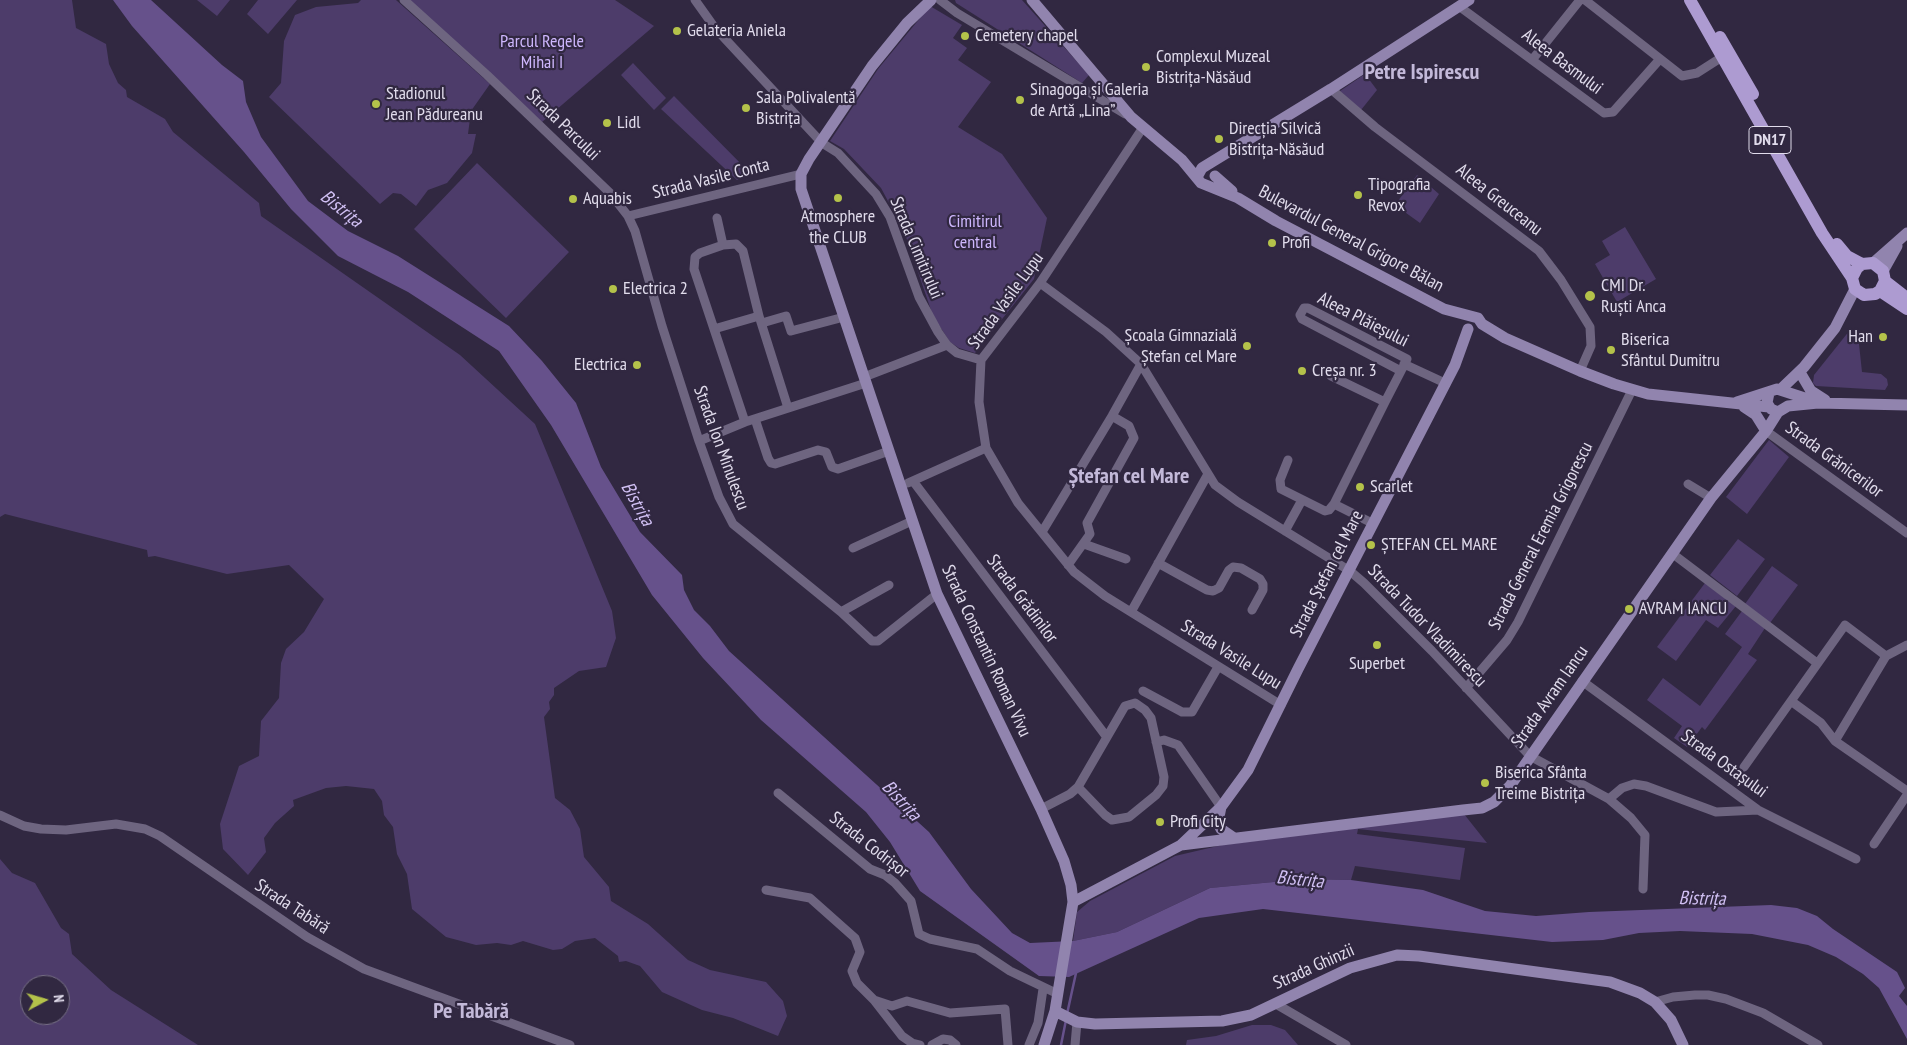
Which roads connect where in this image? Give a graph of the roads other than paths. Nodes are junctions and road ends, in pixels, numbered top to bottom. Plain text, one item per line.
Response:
1 (404, 0) edge
2 (695, 0) edge
3 (931, 0) edge
4 (940, 0) edge
5 (1032, 0) edge
6 (1580, 0) edge
7 (1585, 0) edge
8 (1690, 0) edge
9 (1698, 0) edge
10 (1465, 4) edge
11 (1722, 58) junction
12 (1660, 59) junction
13 (1532, 60) junction
14 (1331, 89) junction
15 (1130, 117) junction
16 (1142, 129) junction
17 (822, 143) junction
18 (801, 174) junction
19 (1207, 174) junction
20 (628, 216) junction
21 (717, 218) dead end
22 (1905, 236) edge
23 (723, 245) junction
24 (1876, 274) junction
25 (1040, 283) junction
26 (1857, 287) junction
27 (1907, 298) edge
28 (1907, 309) edge
29 (844, 317) junction
30 (761, 319) junction
31 (1474, 326) junction
32 (714, 329) junction
33 (947, 346) junction
34 (981, 360) junction
35 (1141, 364) junction
36 (1403, 368) junction
37 (1803, 370) junction
38 (1580, 372) junction
39 (1331, 376) dead end
40 (865, 380) junction
41 (1445, 383) junction
42 (1632, 390) junction
43 (1780, 400) junction
44 (1385, 402) junction
45 (1836, 403) junction
46 (1736, 404) junction
47 (1907, 405) edge
48 (788, 408) junction
49 (1112, 416) junction
50 (755, 419) junction
51 (745, 422) junction
52 (1767, 430) junction
53 (699, 441) junction
54 (986, 448) junction
55 (889, 451) junction
56 (1288, 460) dead end
57 (1208, 474) junction
58 (913, 481) junction
59 (1688, 484) dead end
60 (901, 486) junction
61 (1711, 498) junction
62 (1302, 500) junction
63 (1334, 504) junction
64 (912, 522) junction
65 (1372, 523) junction
66 (1285, 531) junction
67 (1042, 532) junction
68 (1907, 533) edge
69 (1084, 544) junction
70 (853, 548) dead end
71 (1673, 554) junction
72 (1126, 560) dead end
73 (1158, 563) junction
74 (1068, 565) junction
75 (1350, 571) junction
76 (889, 585) dead end
77 (938, 594) junction
78 (1252, 610) dead end
79 (841, 612) junction
80 (1131, 612) junction
81 (1907, 645) edge
82 (1886, 656) junction
83 (1817, 663) junction
84 (1218, 667) junction
85 (1582, 681) junction
86 (1466, 688) junction
87 (1143, 691) dead end
88 (1791, 701) junction
89 (1281, 705) junction
90 (1106, 736) junction
91 (1835, 740) junction
92 (1156, 742) junction
93 (1530, 756) junction
94 (1744, 767) dead end
95 (1078, 787) junction
96 (1907, 791) edge
97 (778, 793) dead end
98 (1907, 795) edge
99 (1609, 799) junction
100 (1221, 807) junction
101 (1040, 809) junction
102 (1758, 810) junction
103 (0, 815) edge
104 (1234, 838) junction
105 (1874, 844) dead end
106 (1181, 845) junction
107 (1856, 860) dead end
108 (1643, 888) dead end
109 (766, 890) dead end
110 (1072, 902) junction
111 (1043, 989) junction
112 (1058, 994) junction
113 (874, 1000) junction
114 (1655, 1002) junction
115 (1276, 1004) junction
116 (1058, 1012) junction
117 (1075, 1021) junction
118 (570, 1045) edge
119 (920, 1045) edge
120 (932, 1045) edge
121 (956, 1045) edge
122 (1008, 1045) edge
123 (1029, 1045) edge
124 (1044, 1045) edge
125 (1075, 1045) edge
126 (1346, 1045) edge
127 (1684, 1045) edge
128 (1818, 1045) edge

1 - 20 street, Strada Parcului
2 - 17 street, Strada Cimitirului
3 - 17 street
4 - 15 street, Bulevardul General Grigore Bălan
5 - 15 street, Bulevardul General Grigore Bălan
6 - 13 street
7 - 12 street
8 - 11 main road, DN17
9 - 24 main road, DN17
10 - 13 street, Aleea Basmului
10 - 14 street
11 - 12 street
11 - 26 main road, DN17
12 - 13 street, Aleea Basmului
14 - 19 street
14 - 38 street, Aleea Greuceanu
15 - 16 street, Bulevardul General Grigore Bălan
16 - 19 street, Bulevardul General Grigore Bălan
16 - 25 street, Strada Vasile Lupu
17 - 18 street
17 - 33 street, Strada Cimitirului
18 - 20 street, Strada Vasile Conta
18 - 29 street, Strada Constantin Roman Vivu
19 - 31 street, Bulevardul General Grigore Bălan
20 - 53 street, Strada Ion Minulescu
21 - 23 street
22 - 24 street
23 - 30 street
23 - 32 street
24 - 26 main road
24 - 26 main road
24 - 27 main road, DN17
24 - 28 main road, DN17
25 - 34 street, Strada Vasile Lupu
25 - 35 street, Strada Tudor Vladimirescu
26 - 37 street
29 - 30 street
29 - 40 street, Strada Constantin Roman Vivu
30 - 32 street
30 - 48 street
31 - 38 street, Bulevardul General Grigore Bălan
31 - 41 street, Strada Ștefan cel Mare
32 - 51 street
33 - 34 street
33 - 40 street
34 - 54 street, Strada Vasile Lupu
35 - 49 street
35 - 57 street, Strada Tudor Vladimirescu
36 - 36 street, Aleea Plăieșului
36 - 41 street, Aleea Plăieșului
36 - 44 street, Aleea Plăieșului
37 - 43 street
37 - 45 street
38 - 42 street, Bulevardul General Grigore Bălan
39 - 44 street
40 - 48 street
40 - 55 street, Strada Constantin Roman Vivu
41 - 65 street, Strada Ștefan cel Mare
42 - 46 street, Bulevardul General Grigore Bălan
42 - 86 street, Strada General Eremia Grigorescu
43 - 45 street, Bulevardul General Grigore Bălan
43 - 46 street, Bulevardul General Grigore Bălan
43 - 52 street, Strada Avram Iancu
44 - 63 street, Aleea Plăieșului
45 - 47 street, Bulevardul General Grigore Bălan
46 - 52 street
48 - 50 street
49 - 67 street
49 - 69 street
50 - 51 street
50 - 55 street
51 - 53 street
52 - 61 street, Strada Avram Iancu
52 - 68 street, Strada Grănicerilor
53 - 79 street, Strada Ion Minulescu
54 - 58 street
54 - 67 street, Strada Vasile Lupu
55 - 60 street, Strada Constantin Roman Vivu
56 - 62 street
57 - 66 street, Strada Tudor Vladimirescu
57 - 73 street
58 - 60 street
58 - 90 street, Strada Grădinilor
59 - 61 street
60 - 64 street, Strada Constantin Roman Vivu
61 - 71 street, Strada Avram Iancu
62 - 63 street
62 - 66 street
63 - 65 street
64 - 70 street
64 - 77 street, Strada Constantin Roman Vivu
65 - 75 street, Strada Ștefan cel Mare
66 - 75 street, Strada Tudor Vladimirescu
67 - 74 street, Strada Vasile Lupu
69 - 72 street
69 - 74 street
71 - 83 street
71 - 85 street, Strada Avram Iancu
73 - 78 street
73 - 80 street
74 - 80 street, Strada Vasile Lupu
75 - 86 street, Strada Tudor Vladimirescu
75 - 89 street, Strada Ștefan cel Mare
76 - 79 street
77 - 79 street, Strada Ion Minulescu
77 - 101 street, Strada Constantin Roman Vivu
80 - 84 street, Strada Vasile Lupu
81 - 82 street
82 - 83 street
82 - 91 street
83 - 88 street
84 - 87 street
84 - 89 street, Strada Vasile Lupu
85 - 93 street, Strada Avram Iancu
85 - 102 street, Strada Ostașului
86 - 93 street, Strada Tudor Vladimirescu
88 - 91 street
88 - 94 street
89 - 100 street, Strada Ștefan cel Mare
90 - 92 street
90 - 95 street
91 - 96 street
92 - 95 street
92 - 100 street
93 - 99 street, Strada Tudor Vladimirescu
93 - 104 street, Strada Avram Iancu
95 - 101 street
97 - 111 street, Strada Codrișor
98 - 105 street
99 - 102 street
99 - 108 street, Strada Tudor Vladimirescu
100 - 104 street
100 - 106 street, Strada Ștefan cel Mare
101 - 110 street, Strada Constantin Roman Vivu
102 - 107 street, Strada Ostașului
103 - 118 street, Strada Tabără
104 - 106 street, Strada Avram Iancu
106 - 110 street, Strada Ștefan cel Mare
109 - 113 street
110 - 112 street, Strada Constantin Roman Vivu
111 - 112 street, Strada Codrișor
111 - 123 street
112 - 116 street, Strada Constantin Roman Vivu
113 - 119 street
113 - 122 street
114 - 115 street, Strada Ghinzii
114 - 127 street, Strada Ghinzii
114 - 128 street
115 - 117 street, Strada Ghinzii
115 - 126 street
116 - 117 street, Strada Ghinzii
116 - 124 street, Strada Constantin Roman Vivu
117 - 125 street
120 - 121 street

